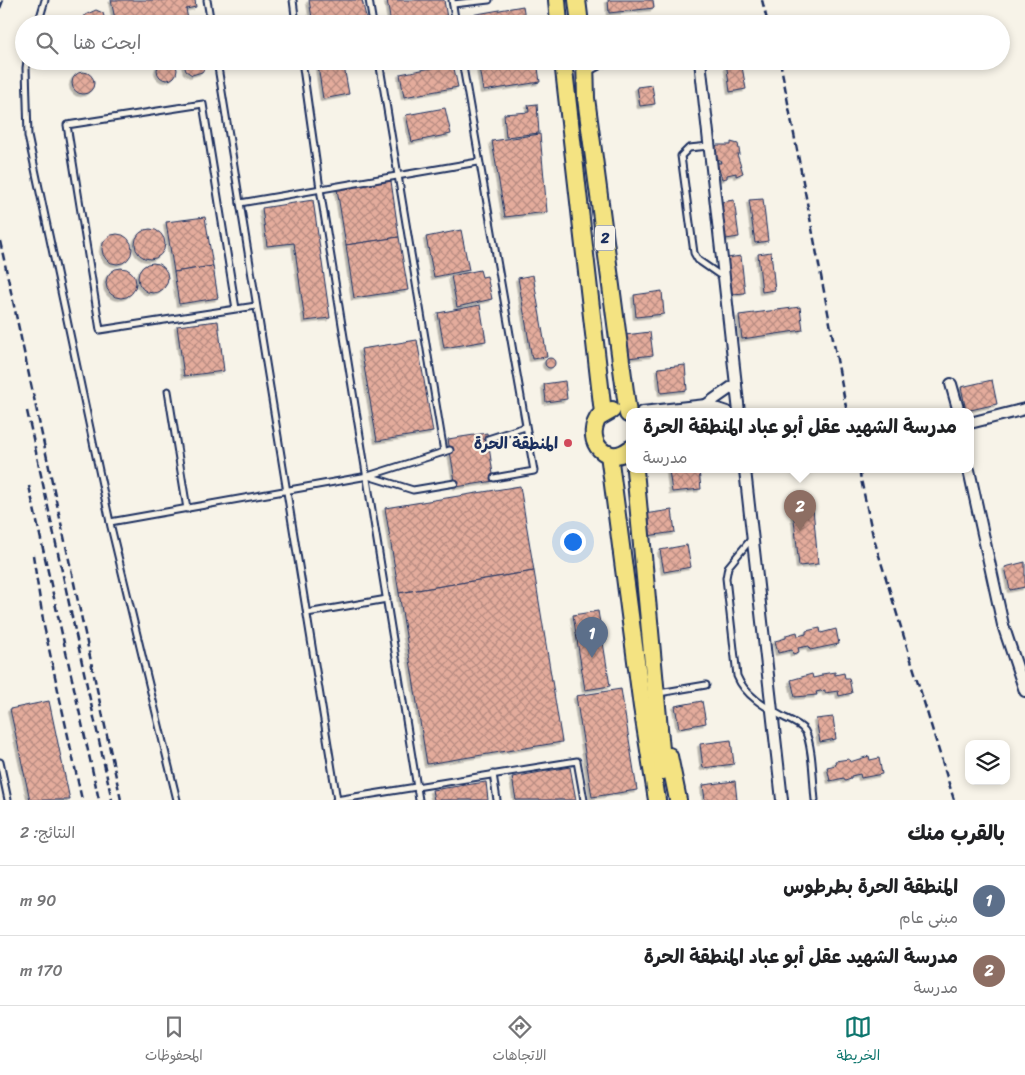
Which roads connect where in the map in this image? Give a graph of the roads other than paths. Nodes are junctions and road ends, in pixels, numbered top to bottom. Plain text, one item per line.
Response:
1 (45, 0) edge
2 (207, 0) edge
3 (293, 0) edge
4 (369, 0) edge
5 (488, 0) edge
6 (557, 0) edge
7 (577, 0) edge
8 (452, 2) edge
9 (41, 15) edge
10 (210, 15) edge
11 (295, 15) edge
12 (372, 15) edge
13 (454, 15) edge
14 (558, 15) edge
15 (579, 15) edge
16 (26, 70) edge
17 (218, 70) edge
18 (303, 70) edge
19 (380, 70) edge
20 (463, 70) edge
21 (564, 70) edge
22 (585, 70) edge
23 (701, 70) edge
24 (709, 146) junction
25 (478, 162) junction
26 (398, 176) junction
27 (320, 189) junction
28 (240, 203) junction
29 (724, 278) junction
30 (256, 306) junction
31 (236, 309) junction
32 (736, 384) junction
33 (951, 384) dead end
34 (168, 391) dead end
35 (706, 405) junction
36 (632, 408) edge
37 (682, 408) edge
38 (715, 408) edge
39 (739, 408) edge
40 (958, 408) edge
41 (1025, 410) edge
42 (626, 412) edge
43 (603, 413) junction
44 (974, 422) edge
45 (525, 427) junction
46 (488, 439) dead end
47 (626, 451) edge
48 (609, 454) junction
49 (634, 473) edge
50 (744, 473) edge
51 (969, 473) edge
52 (368, 476) junction
53 (494, 478) dead end
54 (455, 483) dead end
55 (287, 491) junction
56 (187, 508) junction
57 (110, 522) junction
58 (752, 537) junction
59 (387, 599) junction
60 (306, 613) junction
61 (706, 685) dead end
62 (1025, 690) edge
63 (652, 702) junction
64 (772, 711) junction
65 (0, 762) edge
66 (493, 774) junction
67 (658, 776) junction
68 (417, 787) junction
69 (8, 800) edge
70 (177, 800) edge
71 (335, 800) edge
72 (419, 800) edge
73 (497, 800) edge
74 (584, 800) edge
75 (647, 800) edge
76 (657, 800) edge
77 (668, 800) edge
78 (678, 800) edge
79 (782, 800) edge
80 (816, 800) edge

1 - 9 lane
2 - 10 lane
3 - 11 lane
4 - 12 lane
5 - 8 lane
6 - 14 main road
7 - 15 main road
8 - 13 lane
16 - 57 lane
17 - 28 lane
18 - 27 lane
19 - 26 lane
20 - 25 lane
21 - 43 main road
22 - 36 main road, 2
23 - 24 street
24 - 29 street
24 - 29 lane
25 - 26 lane
25 - 45 lane
26 - 27 lane
26 - 52 lane
27 - 28 lane
27 - 52 lane
28 - 30 lane
29 - 32 street
30 - 31 lane
30 - 55 lane
31 - 31 lane
32 - 35 street
32 - 39 street
33 - 40 street
34 - 56 lane
35 - 37 street
35 - 38 street
41 - 44 street
42 - 43 main road
43 - 48 main road
45 - 46 lane
45 - 53 lane
47 - 48 main road
48 - 63 main road
49 - 63 main road
50 - 58 street
51 - 62 street
52 - 54 lane
52 - 55 lane
52 - 59 lane
55 - 56 lane
55 - 60 lane
56 - 57 lane
57 - 70 lane
58 - 64 street
58 - 64 lane
59 - 60 lane
59 - 68 lane
60 - 71 lane
61 - 63 lane
63 - 67 main road
63 - 75 main road
63 - 78 main road
64 - 79 street
64 - 80 lane
65 - 69 lane
66 - 68 lane
66 - 73 lane
66 - 74 lane
67 - 76 main road
67 - 77 main road
68 - 71 lane
68 - 72 lane

